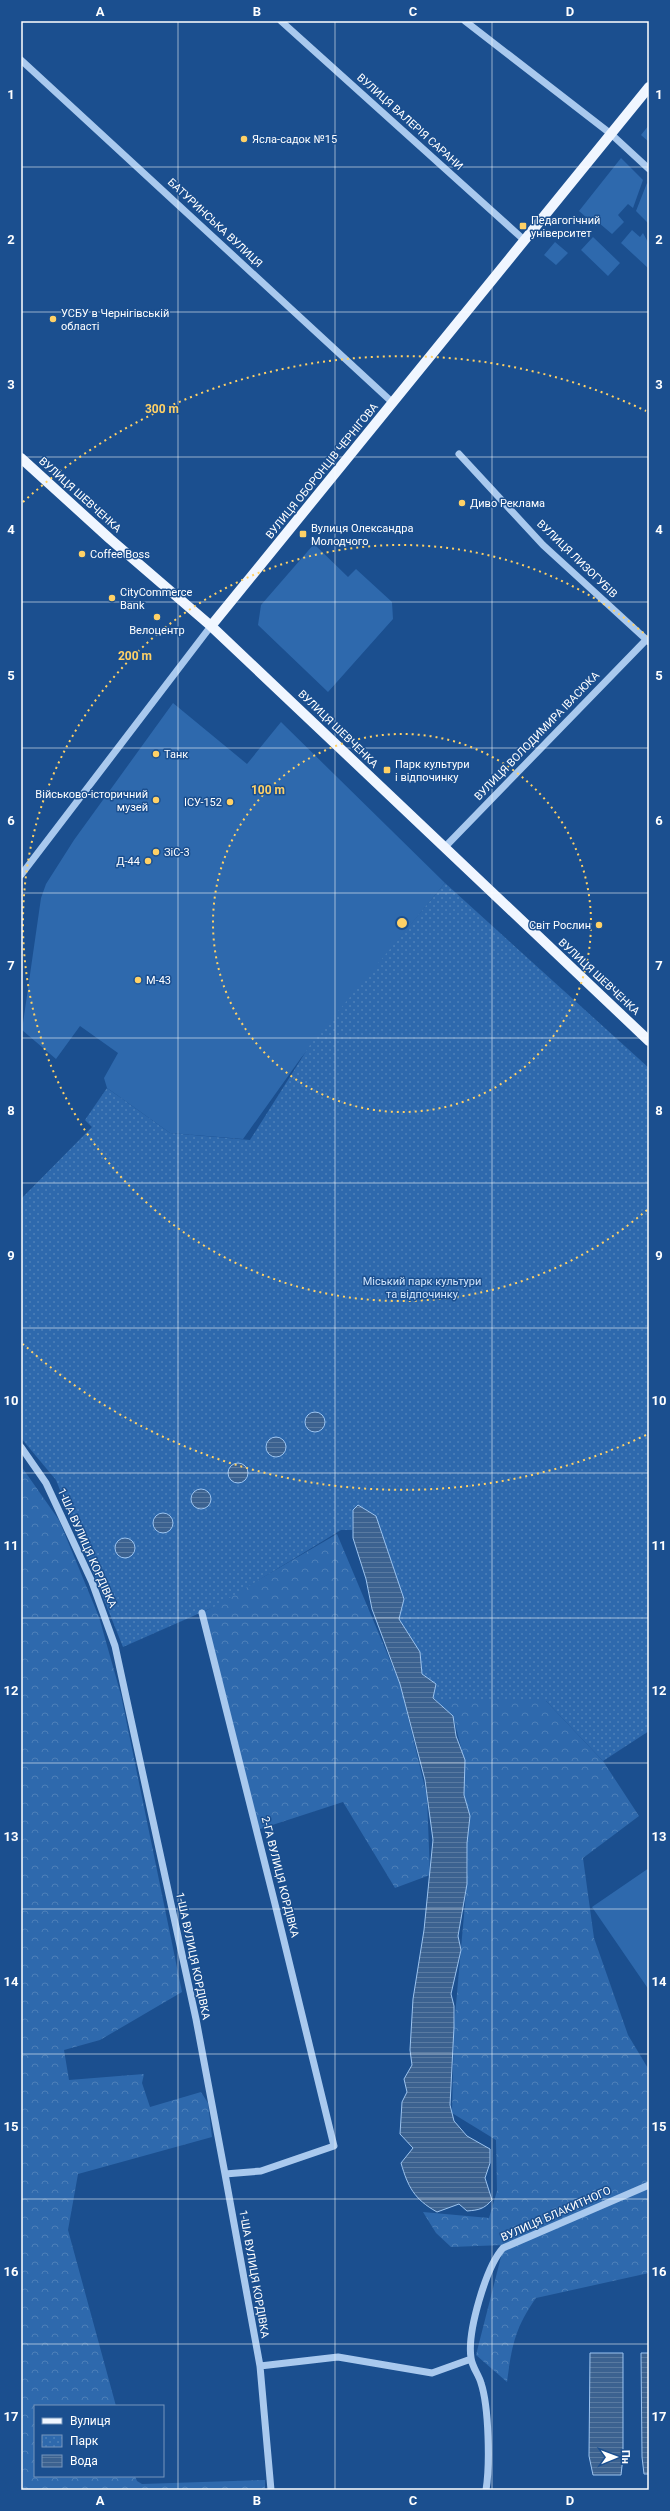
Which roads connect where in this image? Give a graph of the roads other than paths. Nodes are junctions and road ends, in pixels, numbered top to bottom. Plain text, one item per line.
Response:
1 (281, 21) edge
2 (465, 21) edge
3 (470, 21) edge
4 (477, 29) junction
5 (21, 60) edge
6 (649, 87) edge
7 (611, 134) junction
8 (649, 169) edge
9 (524, 239) junction
10 (393, 403) junction
11 (459, 454) dead end
12 (21, 458) edge
13 (211, 626) junction
14 (648, 641) edge
15 (444, 848) junction
16 (21, 875) edge
17 (649, 1041) edge
18 (21, 1447) edge
19 (202, 1613) dead end
20 (225, 2174) junction
21 (649, 2185) edge
22 (471, 2358) junction
23 (260, 2366) junction
24 (271, 2490) edge
25 (486, 2490) edge

1 - 9 street, ВУЛИЦЯ ВАЛЕРІЯ САРАНИ
2 - 4 street
3 - 4 street
4 - 7 street
5 - 10 street, БАТУРИНСЬКА ВУЛИЦЯ
6 - 7 main road, ВУЛИЦЯ ОБОРОНЦІВ ЧЕРНІГОВА
7 - 8 street
7 - 9 main road, ВУЛИЦЯ ОБОРОНЦІВ ЧЕРНІГОВА
9 - 10 main road, ВУЛИЦЯ ОБОРОНЦІВ ЧЕРНІГОВА
10 - 13 main road, ВУЛИЦЯ ОБОРОНЦІВ ЧЕРНІГОВА
11 - 14 street, ВУЛИЦЯ ЛИЗОГУБІВ
12 - 13 main road, ВУЛИЦЯ ШЕВЧЕНКА
13 - 15 main road, ВУЛИЦЯ ШЕВЧЕНКА
13 - 16 street, ВУЛИЦЯ ОБОРОНЦІВ ЧЕРНІГОВА
14 - 15 street, ВУЛИЦЯ ВОЛОДИМИРА ІВАСЮКА
15 - 17 main road, ВУЛИЦЯ ШЕВЧЕНКА
18 - 20 street, 1-ША ВУЛИЦЯ КОРДІВКА
19 - 20 street, 2-ГА ВУЛИЦЯ КОРДІВКА
20 - 23 street, 1-ША ВУЛИЦЯ КОРДІВКА
21 - 22 street, ВУЛИЦЯ БЛАКИТНОГО
22 - 23 street
22 - 25 street, ВУЛИЦЯ БЛАКИТНОГО
23 - 24 street, 1-ША ВУЛИЦЯ КОРДІВКА

